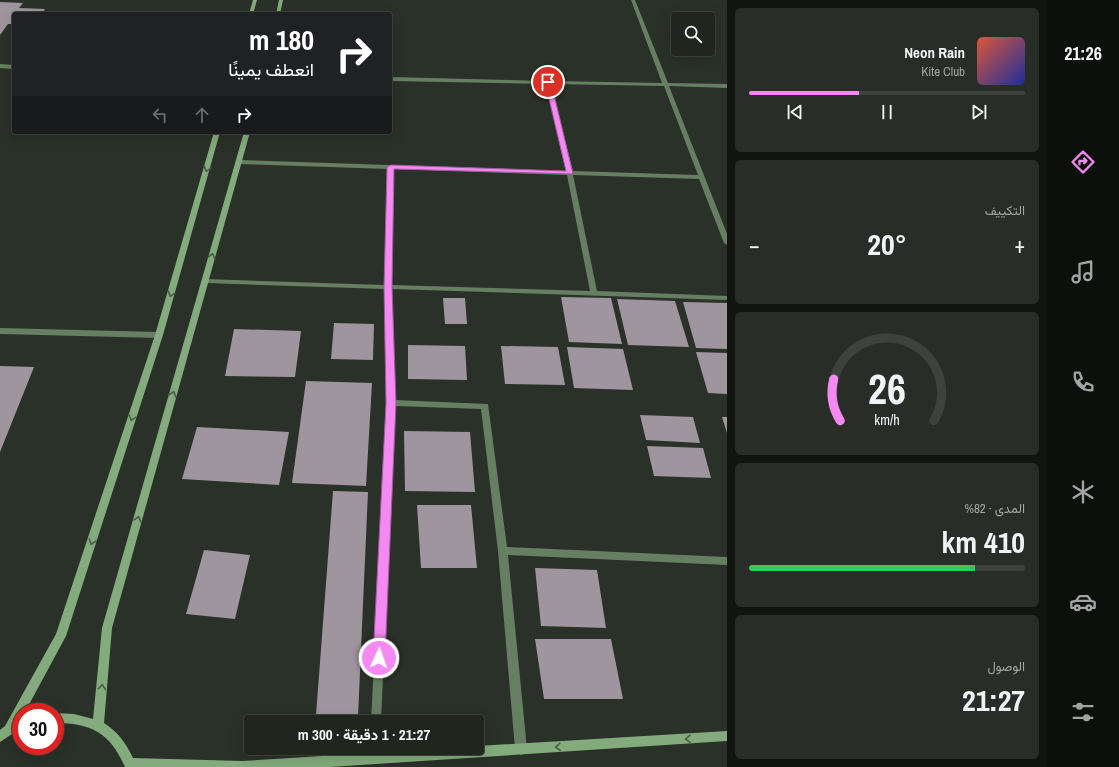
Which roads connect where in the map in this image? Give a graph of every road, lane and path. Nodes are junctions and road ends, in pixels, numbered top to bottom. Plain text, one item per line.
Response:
1 (255, 0) edge
2 (281, 0) edge
3 (633, 0) edge
4 (252, 12) edge
5 (278, 12) edge
6 (0, 66) edge
7 (12, 67) edge
8 (392, 79) edge
9 (548, 82) junction
10 (665, 84) junction
11 (727, 86) edge
12 (216, 134) edge
13 (246, 134) edge
14 (238, 162) junction
15 (391, 167) junction
16 (570, 173) junction
17 (700, 177) junction
18 (727, 244) edge
19 (205, 282) junction
20 (388, 287) junction
21 (594, 294) junction
22 (727, 298) edge
23 (0, 331) edge
24 (159, 335) junction
25 (391, 403) junction
26 (503, 551) junction
27 (727, 561) edge
28 (376, 715) edge
29 (64, 718) edge
30 (98, 726) junction
31 (5, 734) edge
32 (727, 736) edge
33 (521, 749) junction
34 (484, 750) edge
35 (356, 755) edge
36 (130, 765) edge

1 - 4 main road
2 - 5 main road
3 - 10 street
6 - 7 street
8 - 9 street
9 - 10 street
9 - 16 street
10 - 11 street
10 - 17 street
12 -> 24 main road
13 - 14 main road
14 - 15 street
19 -> 14 main road
15 - 16 street
15 - 20 street
16 - 17 street
16 - 21 street
17 - 18 street
19 - 20 street
30 -> 19 main road
20 - 21 street
20 - 25 street
21 - 22 street
23 - 24 street
24 -> 31 main road
25 - 26 street
25 - 28 street
26 - 27 street
26 - 33 street
29 - 30 main road
30 - 36 main road
32 -> 33 main road
33 - 34 main road
35 - 36 main road

